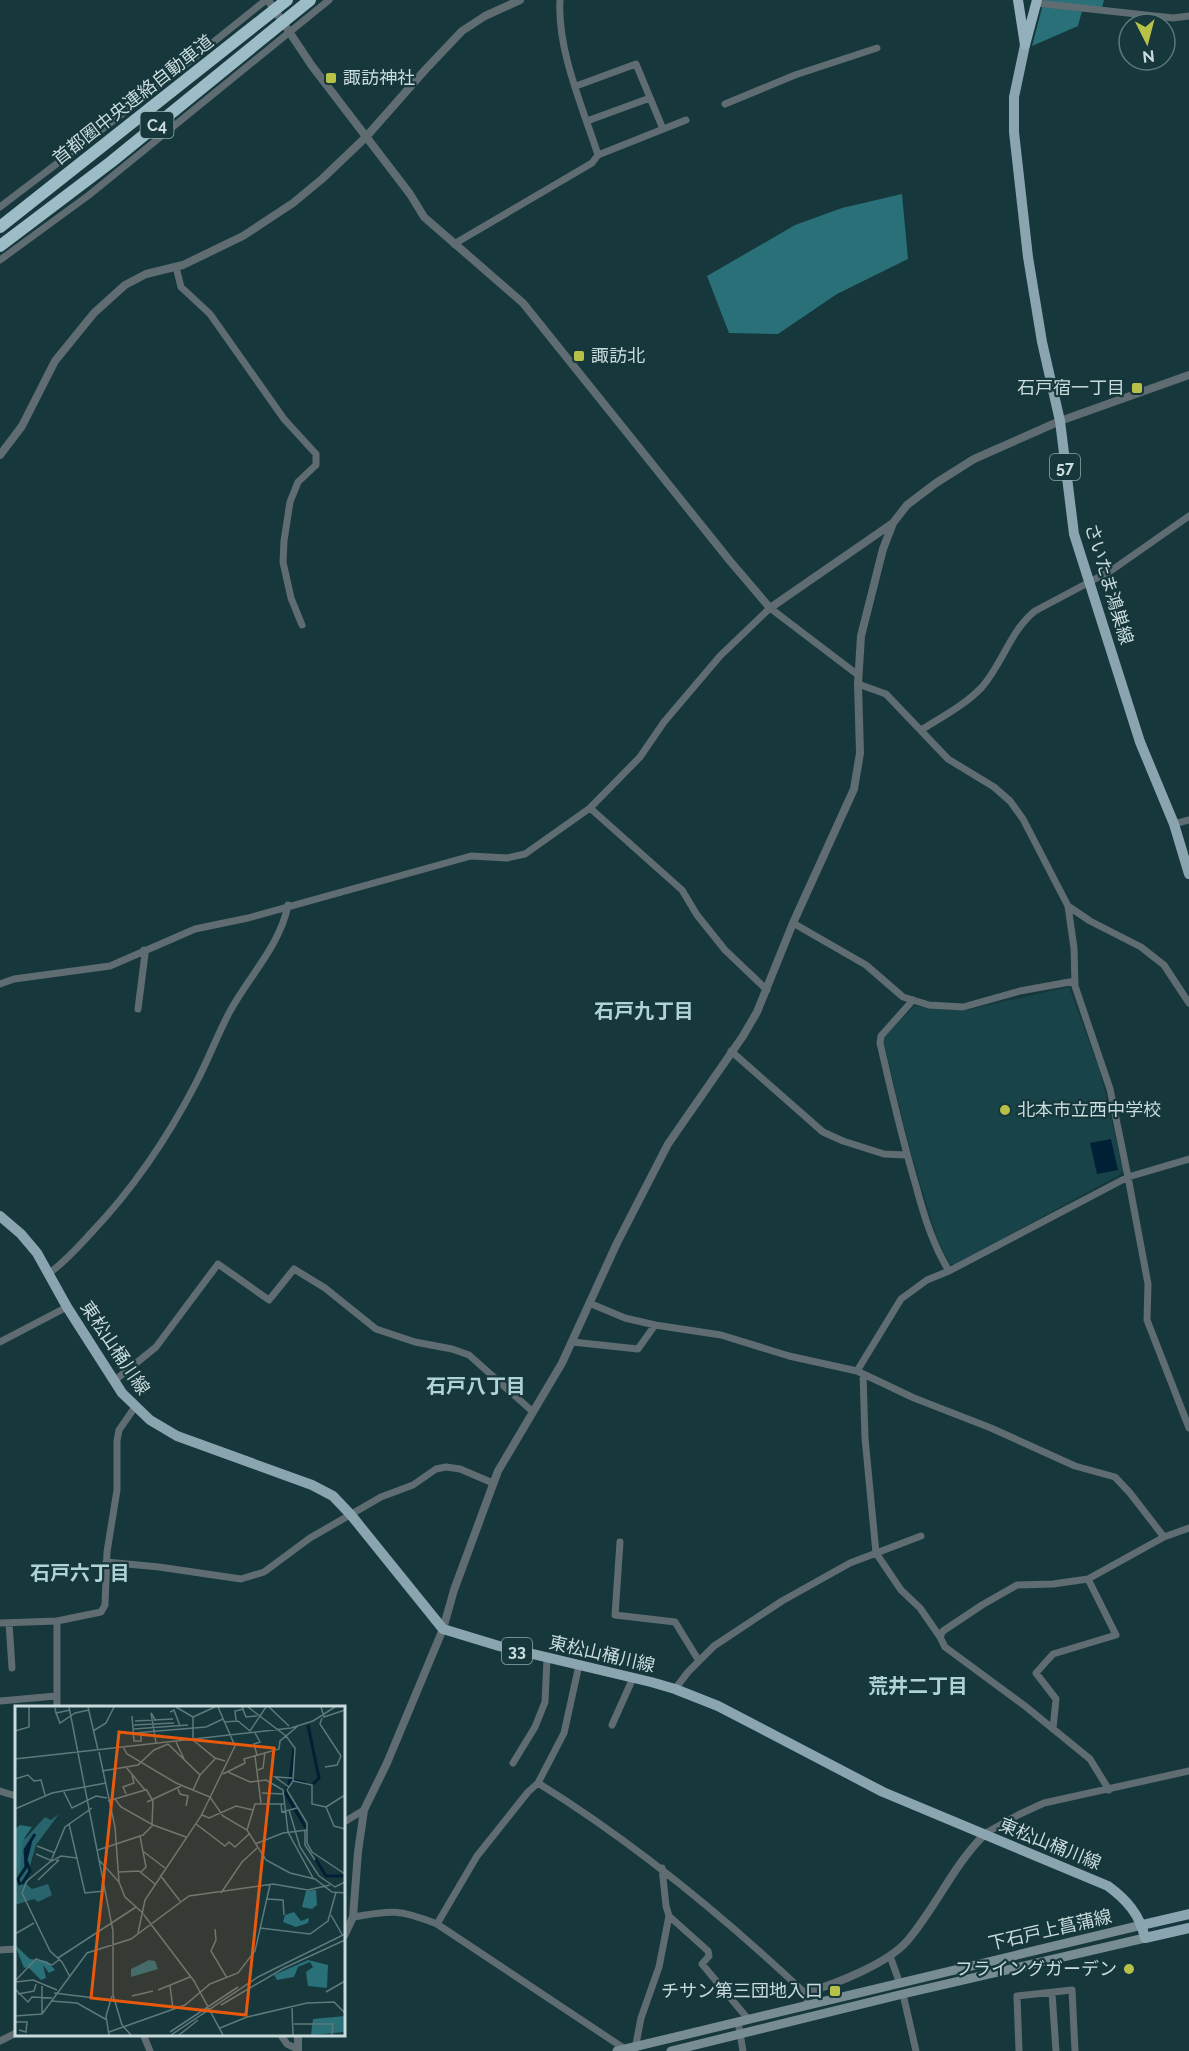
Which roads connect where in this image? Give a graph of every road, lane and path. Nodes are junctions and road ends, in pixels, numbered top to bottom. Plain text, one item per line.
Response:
1 (267, 0) edge
2 (286, 0) edge
3 (310, 0) edge
4 (329, 0) edge
5 (520, 0) edge
6 (560, 0) edge
7 (1018, 0) edge
8 (1037, 2) edge
9 (1189, 16) edge
10 (290, 33) junction
11 (1025, 45) junction
12 (877, 48) dead end
13 (576, 86) junction
14 (650, 98) junction
15 (725, 104) dead end
16 (686, 120) dead end
17 (587, 121) junction
18 (663, 129) junction
19 (366, 137) junction
20 (598, 155) junction
21 (0, 207) edge
22 (0, 227) edge
23 (454, 244) junction
24 (0, 246) edge
25 (0, 260) edge
26 (176, 267) junction
27 (1189, 375) edge
28 (1060, 421) junction
29 (0, 455) edge
30 (1189, 516) edge
31 (893, 523) junction
32 (1088, 582) junction
33 (770, 608) junction
34 (302, 625) dead end
35 (858, 680) junction
36 (921, 730) junction
37 (590, 808) junction
38 (1189, 820) edge
39 (1174, 824) junction
40 (1189, 874) edge
41 (288, 905) junction
42 (1068, 906) junction
43 (793, 923) junction
44 (144, 950) junction
45 (1075, 981) junction
46 (0, 984) edge
47 (767, 990) junction
48 (913, 1000) junction
49 (1189, 1003) edge
50 (138, 1009) dead end
51 (731, 1051) junction
52 (906, 1155) junction
53 (1189, 1159) edge
54 (1128, 1177) junction
55 (0, 1216) edge
56 (949, 1271) junction
57 (48, 1274) junction
58 (589, 1303) junction
59 (67, 1307) junction
60 (655, 1325) junction
61 (0, 1342) edge
62 (572, 1342) junction
63 (860, 1373) junction
64 (114, 1381) junction
65 (135, 1407) junction
66 (532, 1411) junction
67 (1186, 1412) edge
68 (1189, 1428) edge
69 (494, 1483) junction
70 (351, 1515) junction
71 (1189, 1528) edge
72 (921, 1536) dead end
73 (1164, 1537) junction
74 (620, 1542) dead end
75 (876, 1553) junction
76 (106, 1562) junction
77 (1088, 1579) junction
78 (57, 1621) junction
79 (0, 1623) edge
80 (9, 1623) junction
81 (443, 1629) junction
82 (940, 1637) junction
83 (547, 1658) junction
84 (699, 1661) junction
85 (579, 1665) junction
86 (12, 1668) dead end
87 (633, 1678) junction
88 (675, 1689) junction
89 (56, 1696) junction
90 (0, 1701) edge
91 (19, 1703) edge
92 (57, 1706) edge
93 (612, 1725) dead end
94 (1053, 1730) junction
95 (513, 1763) dead end
96 (1189, 1772) edge
97 (538, 1783) junction
98 (1108, 1790) junction
99 (0, 1791) edge
100 (15, 1796) edge
101 (364, 1810) junction
102 (345, 1821) edge
103 (984, 1834) junction
104 (662, 1868) junction
105 (1189, 1914) edge
106 (669, 1916) junction
107 (353, 1917) junction
108 (437, 1924) junction
109 (1142, 1925) junction
110 (1189, 1928) edge
111 (345, 1934) edge
112 (1145, 1938) junction
113 (15, 1949) edge
114 (0, 1950) edge
115 (890, 1956) junction
116 (902, 1989) junction
117 (805, 1993) junction
118 (1052, 1993) junction
119 (808, 2004) junction
120 (743, 2020) junction
121 (740, 2032) junction
122 (15, 2034) edge
123 (143, 2036) edge
124 (281, 2036) edge
125 (0, 2041) edge
126 (635, 2049) edge
127 (298, 2050) edge
128 (621, 2050) edge
129 (150, 2051) edge
130 (671, 2051) edge
131 (743, 2051) edge
132 (916, 2051) edge
133 (1019, 2051) edge
134 (1056, 2051) edge
135 (1075, 2051) edge

1 - 10 street
1 - 21 street
2 - 22 highway, 首都圏中央連絡自動車道 / C4, bridge
3 - 24 highway, 首都圏中央連絡自動車道 / C4, bridge
4 - 10 street
5 - 19 street
6 - 13 street
7 - 11 highway
8 - 9 street
8 - 11 highway
10 - 19 street
10 - 25 street
11 - 28 main road, さいたま鴻巣線 / 57
12 - 15 street
13 - 14 street
13 - 17 street
14 - 17 street
14 - 18 street
16 - 18 street
17 - 20 street
18 - 20 street
19 - 23 street
19 - 26 street
20 - 23 street
23 - 33 street
26 - 29 street
26 - 34 street
27 - 28 street
28 - 31 street
28 - 32 main road, さいたま鴻巣線 / 57
30 - 32 street
31 - 33 street
31 - 35 street
32 - 36 street
32 - 39 main road, さいたま鴻巣線 / 57
33 - 35 street
33 - 37 street
35 - 36 street
35 - 43 street
36 - 42 street
37 - 41 street
37 - 47 street
38 - 39 street
39 - 40 main road, さいたま鴻巣線 / 57
41 - 44 street
41 - 57 street
42 - 45 street
42 - 49 street
43 - 47 street
43 - 48 street
44 - 46 street
44 - 50 street
45 - 48 street
45 - 54 street
47 - 51 street
48 - 52 street
51 - 52 street
51 - 58 street
52 - 56 street
53 - 54 street
54 - 56 street
54 - 67 street
55 - 57 main road, 東松山桶川線
56 - 63 street
57 - 59 main road, 東松山桶川線
58 - 60 street
58 - 62 street
59 - 61 street
59 - 64 main road, 東松山桶川線
60 - 62 street
60 - 63 street
62 - 66 street
63 - 73 street
63 - 75 street
64 - 65 main road, 東松山桶川線
64 - 66 street
65 - 70 main road, 東松山桶川線
65 - 76 street
66 - 69 street
67 - 68 street
69 - 70 street
69 - 81 street
70 - 76 street
70 - 81 main road, 東松山桶川線
71 - 73 street
72 - 75 street
73 - 77 street
74 - 84 street
75 - 82 street
75 - 84 street
76 - 78 street
77 - 82 street
77 - 94 street
78 - 80 street
78 - 89 street
79 - 80 street
80 - 86 street
81 - 83 main road, 東松山桶川線 / 33
81 - 101 street
82 - 94 street
83 - 85 main road, 東松山桶川線 / 33
83 - 95 street
84 - 88 street
85 - 87 main road, 東松山桶川線 / 33
85 - 97 street
87 - 88 main road, 東松山桶川線 / 33
87 - 93 street
88 - 103 main road, 東松山桶川線 / 33
89 - 91 street
89 - 92 street
90 - 91 street
94 - 98 street
96 - 98 street
97 - 104 street
97 - 108 street
98 - 103 street
99 - 100 street
101 - 102 street
101 - 107 street
103 - 109 main road, 東松山桶川線 / 33
103 - 115 street
104 - 106 street
104 - 117 street
105 - 109 main road
106 - 120 street
106 - 126 street
107 - 108 street
107 - 111 street
108 - 128 street
109 - 112 main road, 東松山桶川線 / 33
109 - 116 main road, 下石戸上菖蒲線
110 - 112 main road
112 - 116 main road, 下石戸上菖蒲線
113 - 114 street
115 - 116 street
115 - 117 street
116 - 119 main road, 下石戸上菖蒲線
116 - 121 main road, 下石戸上菖蒲線
116 - 132 street
117 - 119 street
118 - 133 street
118 - 134 street
118 - 135 street
119 - 120 main road, 下石戸上菖蒲線
120 - 121 street
120 - 126 main road, 下石戸上菖蒲線
121 - 130 main road, 下石戸上菖蒲線
121 - 131 street
122 - 125 street
123 - 129 street
124 - 127 street
126 - 128 main road, 下石戸上菖蒲線

